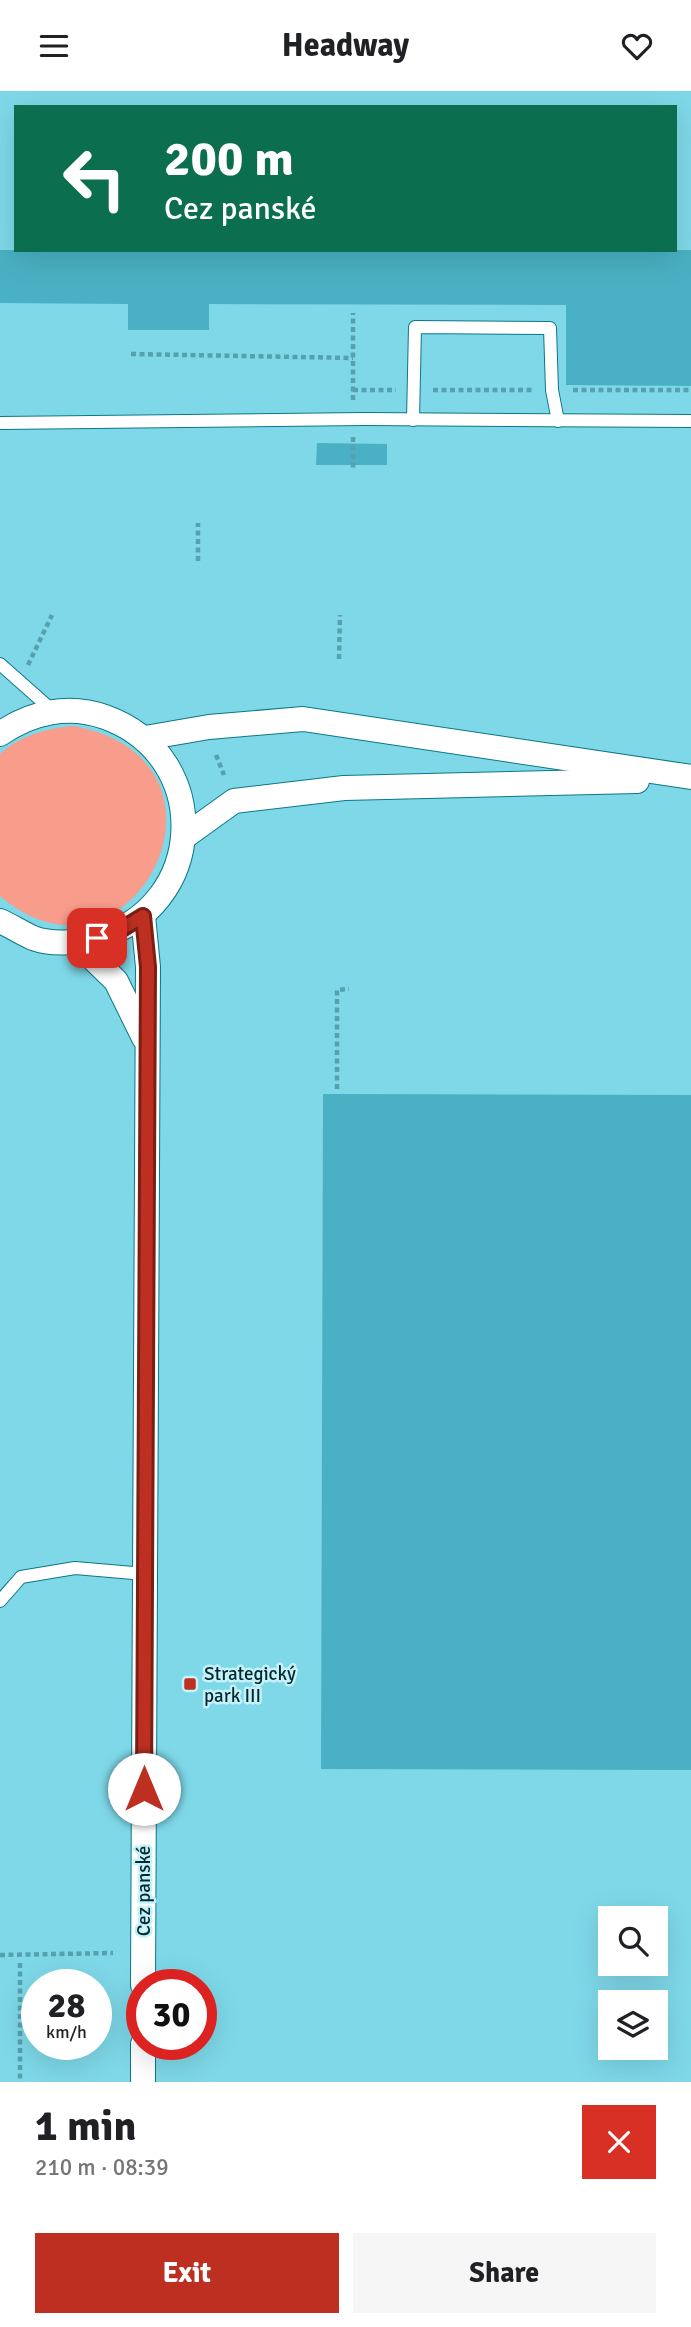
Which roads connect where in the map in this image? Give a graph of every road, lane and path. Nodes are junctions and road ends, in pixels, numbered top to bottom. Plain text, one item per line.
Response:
1 (353, 313) dead end
2 (131, 354) dead end
3 (353, 358) junction
4 (353, 390) junction
5 (413, 390) junction
6 (552, 390) junction
7 (691, 390) edge
8 (353, 397) dead end
9 (413, 420) junction
10 (558, 421) junction
11 (691, 421) edge
12 (0, 423) edge
13 (198, 523) dead end
14 (198, 561) dead end
15 (51, 615) dead end
16 (340, 615) dead end
17 (339, 659) dead end
18 (0, 664) edge
19 (27, 667) dead end
20 (54, 711) junction
21 (0, 734) edge
22 (145, 738) junction
23 (216, 755) dead end
24 (224, 775) dead end
25 (691, 778) edge
26 (184, 837) junction
27 (143, 916) junction
28 (0, 921) edge
29 (77, 943) junction
30 (349, 989) dead end
31 (146, 1042) junction
32 (337, 1090) dead end
33 (145, 1574) junction
34 (0, 1601) edge
35 (113, 1952) dead end
36 (0, 1955) edge
37 (20, 1963) dead end
38 (143, 1969) edge
39 (143, 2060) edge
40 (20, 2082) edge
41 (143, 2082) edge

1 - 3 path
2 - 3 path
3 - 4 path
4 - 5 path
4 - 8 path
5 - 6 path
5 - 6 lane
5 - 9 lane
6 - 7 path
6 - 10 lane
9 - 10 lane
9 - 12 lane
10 - 11 lane
13 - 14 path
15 - 19 path
16 - 17 path
18 - 20 lane
20 - 21 street
20 - 22 street
22 - 25 street
22 - 26 street
23 - 24 path
25 - 26 street
26 - 27 street
27 - 29 street
27 - 31 street, Cez panské
28 - 29 street
29 - 31 street, Cez panské
30 - 32 path
31 - 33 street, Cez panské
33 - 34 lane
33 - 38 street, Cez panské
35 - 36 path
37 - 40 path
39 - 41 street

